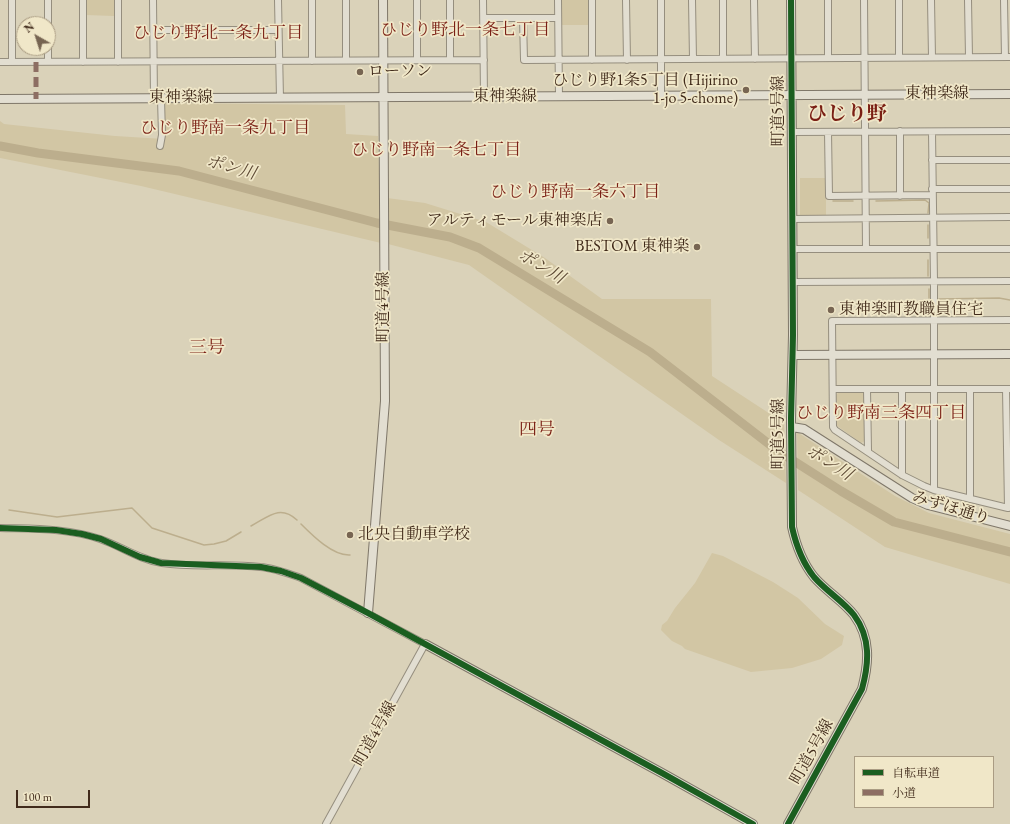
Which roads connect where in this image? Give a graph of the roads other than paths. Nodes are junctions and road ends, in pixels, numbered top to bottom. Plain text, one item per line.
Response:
1 (12, 0) edge
2 (48, 0) edge
3 (83, 0) edge
4 (118, 0) edge
5 (154, 0) edge
6 (278, 0) edge
7 (312, 0) edge
8 (346, 0) edge
9 (383, 0) edge
10 (417, 0) edge
11 (450, 0) edge
12 (484, 0) edge
13 (558, 0) edge
14 (592, 0) edge
15 (626, 0) edge
16 (661, 0) edge
17 (692, 0) edge
18 (723, 0) edge
19 (754, 0) edge
20 (791, 0) edge
21 (828, 0) edge
22 (864, 0) edge
23 (899, 0) edge
24 (931, 0) edge
25 (968, 0) edge
26 (1004, 0) edge
27 (48, 16) edge
28 (484, 18) junction
29 (523, 18) junction
30 (558, 18) junction
31 (154, 30) junction
32 (278, 30) junction
33 (48, 56) edge
34 (900, 57) junction
35 (932, 57) junction
36 (969, 57) junction
37 (1007, 57) edge
38 (792, 58) junction
39 (828, 58) junction
40 (864, 58) junction
41 (693, 59) junction
42 (723, 59) junction
43 (755, 59) junction
44 (346, 60) junction
45 (383, 60) junction
46 (417, 60) junction
47 (450, 60) junction
48 (484, 60) junction
49 (558, 60) junction
50 (592, 60) junction
51 (627, 60) junction
52 (661, 60) junction
53 (154, 61) junction
54 (279, 61) junction
55 (312, 61) junction
56 (0, 62) edge
57 (12, 62) junction
58 (48, 62) junction
59 (83, 62) junction
60 (118, 62) junction
61 (1010, 94) edge
62 (864, 95) junction
63 (661, 96) junction
64 (792, 96) junction
65 (484, 97) junction
66 (559, 97) junction
67 (280, 98) junction
68 (383, 98) junction
69 (0, 99) edge
70 (158, 99) junction
71 (864, 131) junction
72 (1010, 131) edge
73 (792, 132) junction
74 (828, 132) junction
75 (900, 132) junction
76 (932, 132) junction
77 (160, 146) dead end
78 (932, 160) junction
79 (1010, 160) edge
80 (1010, 189) edge
81 (932, 192) junction
82 (865, 196) junction
83 (900, 196) junction
84 (1010, 217) edge
85 (865, 218) junction
86 (932, 218) junction
87 (792, 219) junction
88 (793, 249) junction
89 (866, 249) junction
90 (933, 249) junction
91 (1010, 249) edge
92 (1010, 281) edge
93 (793, 282) junction
94 (934, 282) junction
95 (933, 320) junction
96 (1010, 320) edge
97 (1010, 354) edge
98 (793, 355) junction
99 (833, 355) junction
100 (934, 355) junction
101 (833, 389) junction
102 (867, 389) junction
103 (934, 389) junction
104 (970, 389) junction
105 (1008, 389) edge
106 (902, 390) junction
107 (792, 427) junction
108 (868, 451) junction
109 (902, 475) junction
110 (934, 490) junction
111 (970, 499) junction
112 (1010, 526) edge
113 (0, 528) edge
114 (368, 613) junction
115 (425, 644) junction
116 (326, 824) edge
117 (753, 824) edge
118 (788, 824) edge

1 - 57 street
2 - 27 street
3 - 59 street
4 - 60 street
5 - 31 street
6 - 32 street
7 - 55 street
8 - 44 street
9 - 45 street, 町道4号線
10 - 46 street
11 - 47 street
12 - 28 street
13 - 30 street
14 - 50 street
15 - 51 street
16 - 52 street
17 - 41 street
18 - 42 street
19 - 43 street
20 - 38 street, 町道5号線
21 - 39 street
22 - 40 street
23 - 34 street
24 - 35 street
25 - 36 street
26 - 37 street
28 - 29 street
28 - 48 street
29 - 30 street
29 - 49 street
30 - 49 street
31 - 32 street
31 - 53 street
32 - 54 street
33 - 58 street
34 - 35 street
34 - 40 street
35 - 36 street
36 - 37 street
38 - 39 street
38 - 43 street
38 - 64 street, 町道5号線
39 - 40 street
40 - 62 street
41 - 42 street
41 - 52 street
42 - 43 street
44 - 45 street
44 - 55 street
45 - 46 street
45 - 68 street, 町道4号線
46 - 47 street
47 - 48 street
48 - 65 street
49 - 50 street
49 - 66 street
50 - 51 street
51 - 52 street
52 - 63 street
53 - 54 street
53 - 60 street
53 - 70 street
54 - 55 street
54 - 67 street
56 - 57 street
57 - 58 street
58 - 59 street
59 - 60 street
61 - 62 street, 東神楽線
62 - 64 street, 東神楽線
62 - 71 street
63 - 64 street, 東神楽線
63 - 66 street, 東神楽線
64 - 73 street, 町道5号線
65 - 66 street, 東神楽線
65 - 68 street, 東神楽線
67 - 68 street, 東神楽線
67 - 70 street, 東神楽線
68 - 114 street, 町道4号線
69 - 70 street, 東神楽線
70 - 77 street
71 - 74 street
71 - 75 street
71 - 82 street
72 - 76 street
73 - 74 street
73 - 87 street, 町道5号線
74 - 82 street
75 - 76 street
75 - 83 street
76 - 78 street
78 - 79 street
78 - 81 street
80 - 81 street
81 - 83 street
81 - 86 street
82 - 83 street
82 - 85 street
84 - 86 street
85 - 86 street
85 - 87 street
85 - 89 street
86 - 90 street
87 - 88 street, 町道5号線
88 - 89 street
88 - 93 street, 町道5号線
89 - 90 street
90 - 91 street
90 - 94 street
92 - 94 street
93 - 94 street
93 - 98 street, 町道5号線
94 - 95 street
95 - 96 street
95 - 99 street
95 - 100 street
97 - 100 street
98 - 99 street
98 - 107 street, 町道5号線
99 - 100 street
99 - 101 street
100 - 103 street
101 - 102 street
101 - 108 street
102 - 106 street
102 - 108 street
103 - 104 street
103 - 106 street
103 - 110 street
104 - 105 street
104 - 111 street
105 - 111 street
106 - 109 street
107 - 112 street, みずほ通り
107 - 118 street, 町道5号線
108 - 109 street
109 - 110 street
110 - 111 street
113 - 114 street
114 - 115 street
115 - 116 street, 町道4号線
115 - 117 street

